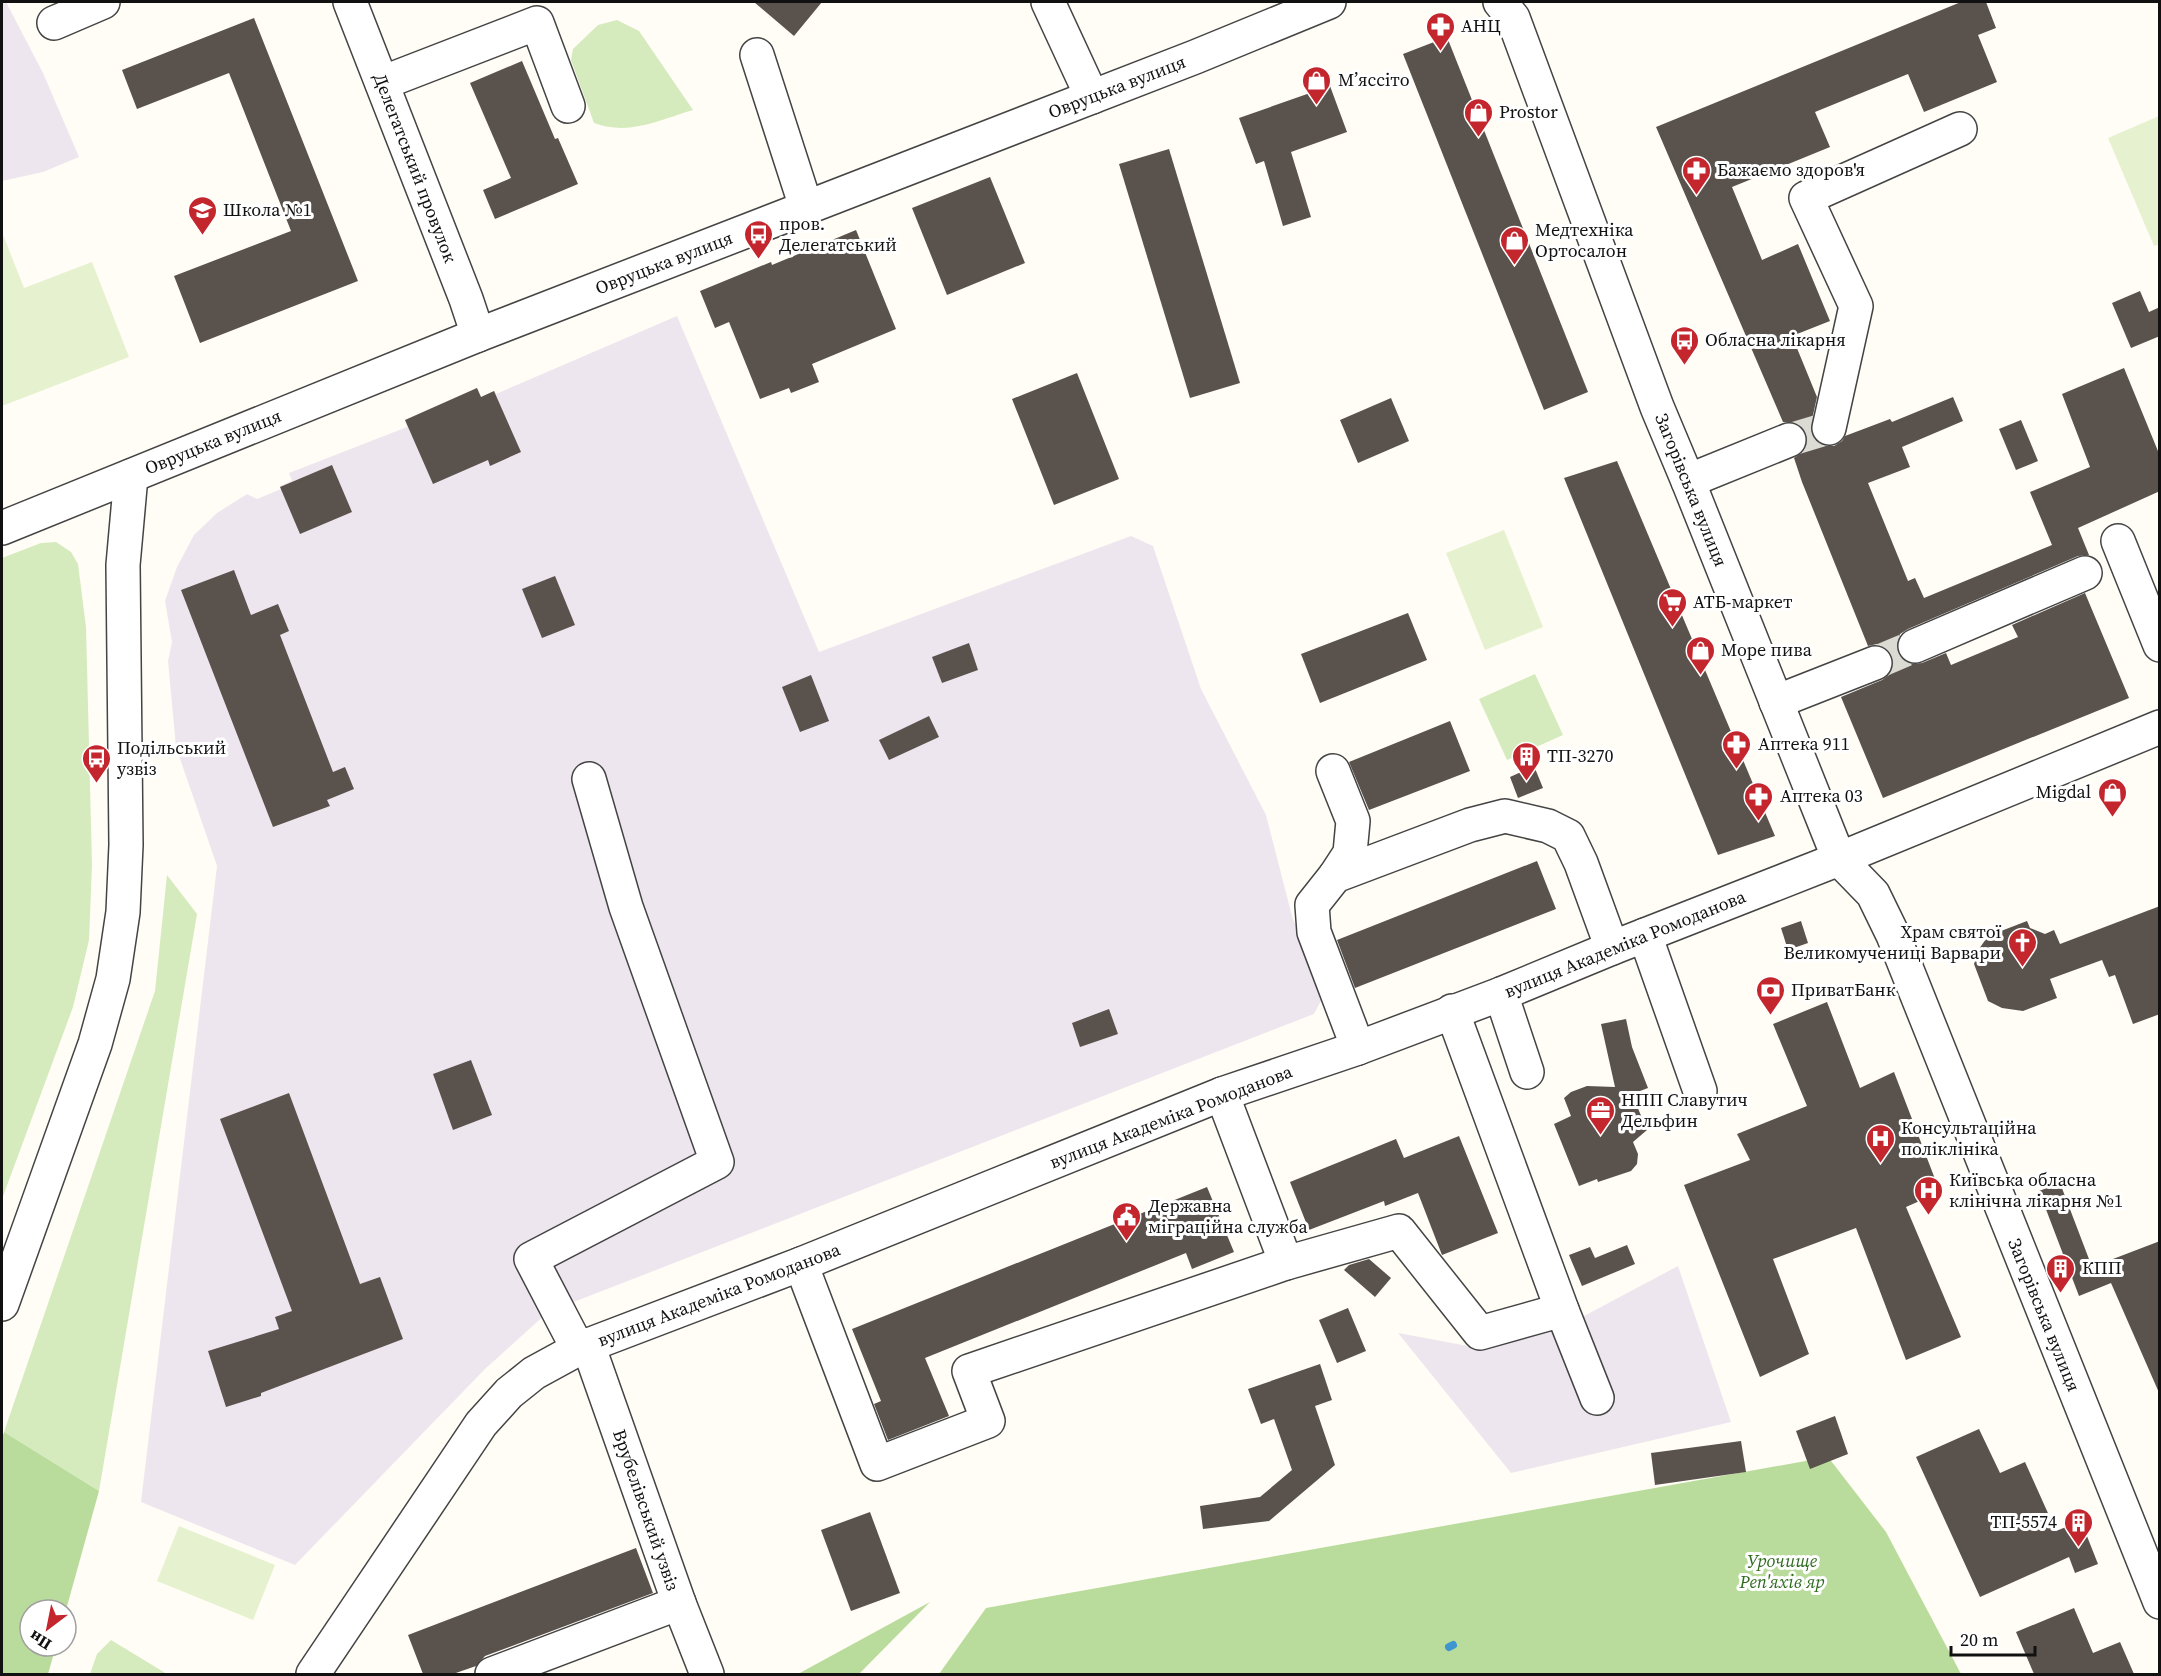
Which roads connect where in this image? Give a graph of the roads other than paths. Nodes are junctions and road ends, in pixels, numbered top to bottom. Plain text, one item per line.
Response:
1 (103, 2) edge
2 (350, 2) edge
3 (1048, 2) edge
4 (1329, 2) edge
5 (1500, 2) edge
6 (54, 23) dead end
7 (757, 55) dead end
8 (381, 83) junction
9 (1092, 97) junction
10 (568, 106) dead end
11 (1960, 129) dead end
12 (806, 207) junction
13 (478, 335) junction
14 (1828, 428) dead end
15 (1789, 440) tunnel mouth
16 (131, 476) junction
17 (1688, 481) junction
18 (2, 528) edge
19 (2118, 541) dead end
20 (2085, 573) dead end
21 (2160, 645) edge
22 (1915, 646) tunnel mouth
23 (1875, 663) tunnel mouth
24 (1776, 702) junction
25 (2160, 727) edge
26 (1333, 771) dead end
27 (589, 779) dead end
28 (1839, 859) junction
29 (1335, 876) junction
30 (1645, 935) junction
31 (1612, 948) junction
32 (1501, 994) junction
33 (1452, 1011) junction
34 (1358, 1047) junction
35 (1527, 1072) dead end
36 (1700, 1091) dead end
37 (1222, 1094) junction
38 (1286, 1263) junction
39 (801, 1264) junction
40 (2, 1304) edge
41 (1562, 1310) junction
42 (583, 1347) junction
43 (1598, 1398) dead end
44 (2160, 1602) edge
45 (679, 1603) junction
46 (326, 1670) edge
47 (492, 1674) edge
48 (707, 1674) edge

1 - 6 street
2 - 8 street, Делегатський провулок
3 - 9 street
4 - 9 street, Овруцька вулиця
5 - 17 street, Загорівська вулиця
7 - 12 street
8 - 10 street
8 - 13 street, Делегатський провулок
9 - 12 street, Овруцька вулиця
11 - 14 street
12 - 13 street, Овруцька вулиця
13 - 16 street, Овруцька вулиця
15 - 17 street
16 - 18 street, Овруцька вулиця
16 - 40 street
17 - 24 street, Загорівська вулиця
19 - 21 street
20 - 22 street
23 - 24 street
24 - 28 street, Загорівська вулиця
25 - 28 street, вулиця Академіка Ромоданова
26 - 29 street
27 - 42 street, Врубелівський узвіз
28 - 30 street, вулиця Академіка Ромоданова
28 - 44 street, Загорівська вулиця
29 - 31 street
29 - 34 street
30 - 31 street, вулиця Академіка Ромоданова
30 - 36 street
31 - 32 street, вулиця Академіка Ромоданова
32 - 33 street, вулиця Академіка Ромоданова
32 - 35 street
33 - 34 street, вулиця Академіка Ромоданова
33 - 41 street
34 - 37 street, вулиця Академіка Ромоданова
37 - 38 street
37 - 39 street, вулиця Академіка Ромоданова
38 - 39 street
38 - 41 street
39 - 42 street, вулиця Академіка Ромоданова
41 - 43 street
42 - 45 street, Врубелівський узвіз
42 - 46 street, вулиця Академіка Ромоданова
45 - 47 street
45 - 48 street, Врубелівський узвіз

